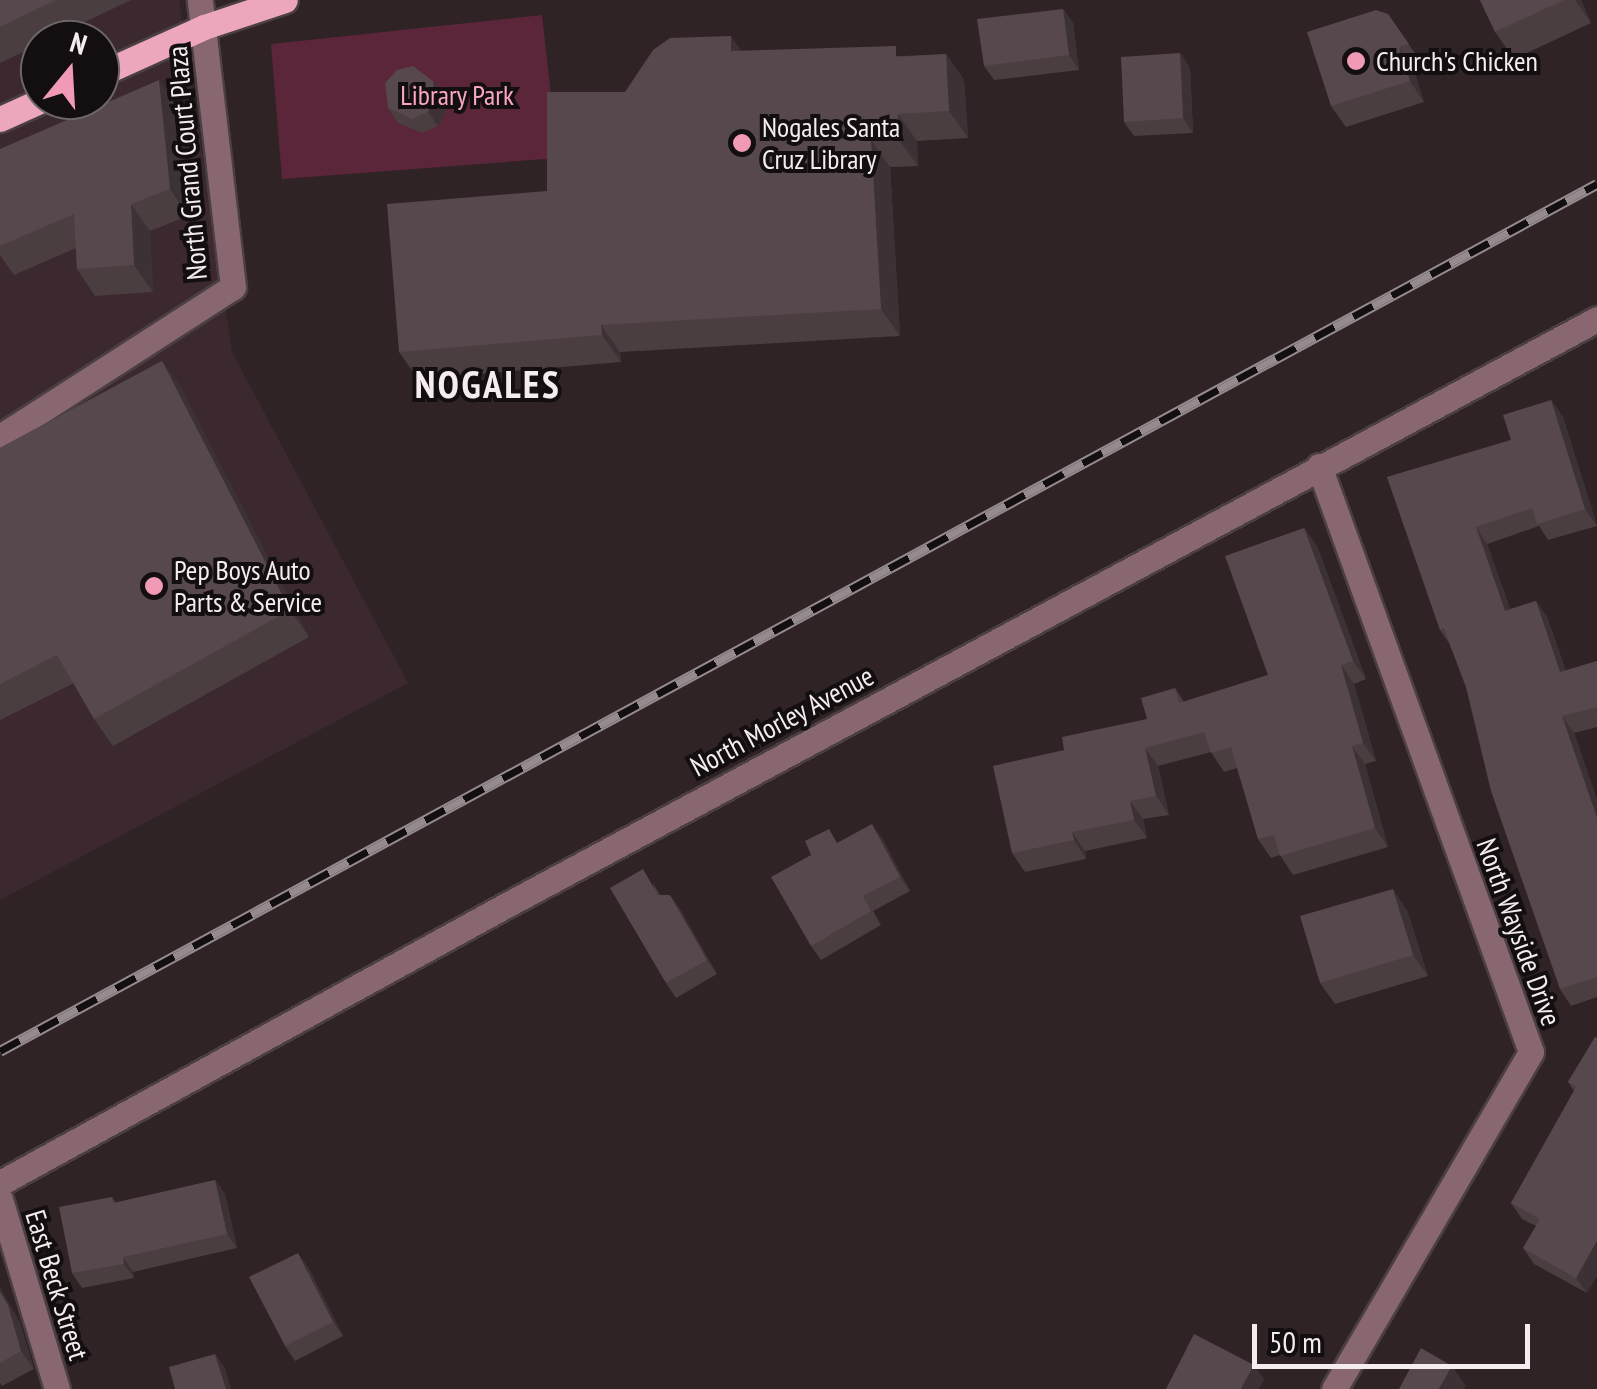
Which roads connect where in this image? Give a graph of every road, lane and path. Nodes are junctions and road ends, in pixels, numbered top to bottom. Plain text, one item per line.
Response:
1 (200, 0) edge
2 (285, 0) edge
3 (204, 27) junction
4 (120, 65) edge
5 (1597, 319) edge
6 (0, 437) edge
7 (1319, 466) junction
8 (0, 1183) edge
9 (0, 1199) edge
10 (57, 1389) edge
11 (1334, 1389) edge

1 - 3 street, North Grand Court Plaza
2 - 3 main road
3 - 4 main road
3 - 6 street, North Grand Court Plaza
5 - 7 street, North Morley Avenue
7 - 8 street, North Morley Avenue
7 - 11 street, North Wayside Drive
9 - 10 street, East Beck Street

